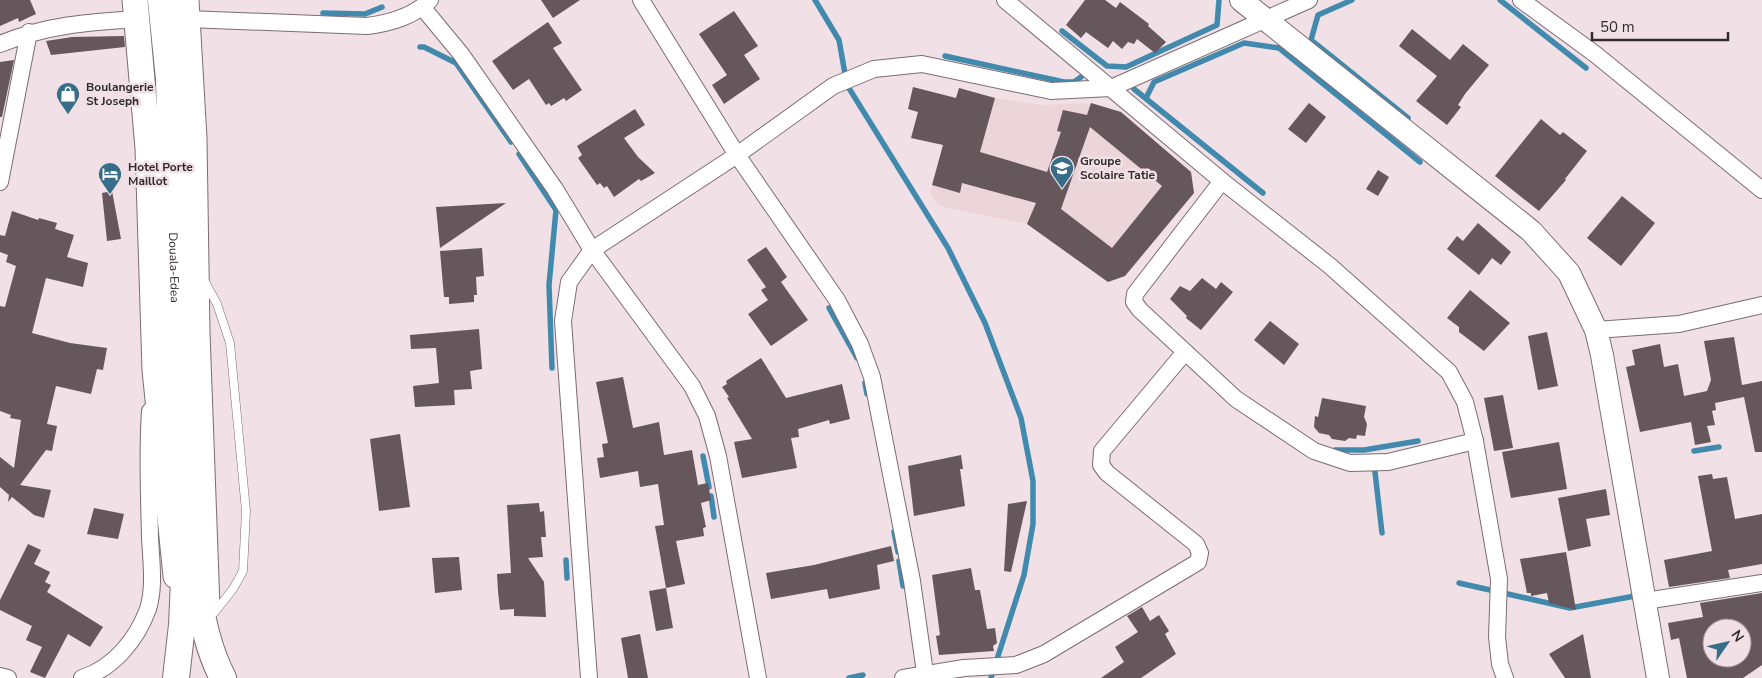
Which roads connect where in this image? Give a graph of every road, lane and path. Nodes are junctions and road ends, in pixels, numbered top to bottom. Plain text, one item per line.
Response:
1 (161, 0) edge
2 (641, 0) edge
3 (1005, 0) edge
4 (1242, 0) edge
5 (1309, 0) edge
6 (1520, 0) edge
7 (426, 4) edge
8 (136, 9) edge
9 (187, 10) edge
10 (1265, 18) junction
11 (29, 32) junction
12 (0, 44) edge
13 (1111, 88) junction
14 (737, 154) junction
15 (1222, 181) junction
16 (0, 182) edge
17 (1762, 190) edge
18 (592, 250) junction
19 (196, 264) junction
20 (1762, 305) edge
21 (1596, 330) junction
22 (1185, 352) junction
23 (155, 370) junction
24 (1475, 441) junction
25 (186, 535) junction
26 (1762, 582) edge
27 (1645, 601) junction
28 (182, 624) junction
29 (207, 627) junction
30 (1016, 665) junction
31 (926, 673) junction
32 (0, 676) edge
33 (8, 678) edge
34 (82, 678) edge
35 (176, 678) edge
36 (223, 678) edge
37 (589, 678) edge
38 (758, 678) edge
39 (902, 678) edge
40 (1026, 678) edge
41 (1505, 678) edge
42 (1658, 678) edge

1 - 25 highway, Douala-Edea
2 - 14 street
3 - 13 street
4 - 10 main road
5 - 10 street
6 - 17 street
7 - 9 street
7 - 18 street
8 - 11 street
8 - 23 main road
9 - 19 main road
10 - 13 street
10 - 21 main road
11 - 12 street
11 - 16 street
13 - 14 street
13 - 15 street
14 - 18 street
14 - 31 street
15 - 22 street
15 - 24 street
18 - 37 street
18 - 38 street
19 - 29 main road
19 - 29 lane
20 - 21 street
21 - 27 main road
22 - 24 street
22 - 30 street
23 - 28 main road
23 - 34 street
24 - 41 street
25 - 28 highway
25 - 29 highway
26 - 27 street
27 - 42 main road
28 - 35 highway
29 - 36 highway
30 - 31 street
30 - 40 street
31 - 39 street
32 - 33 street

